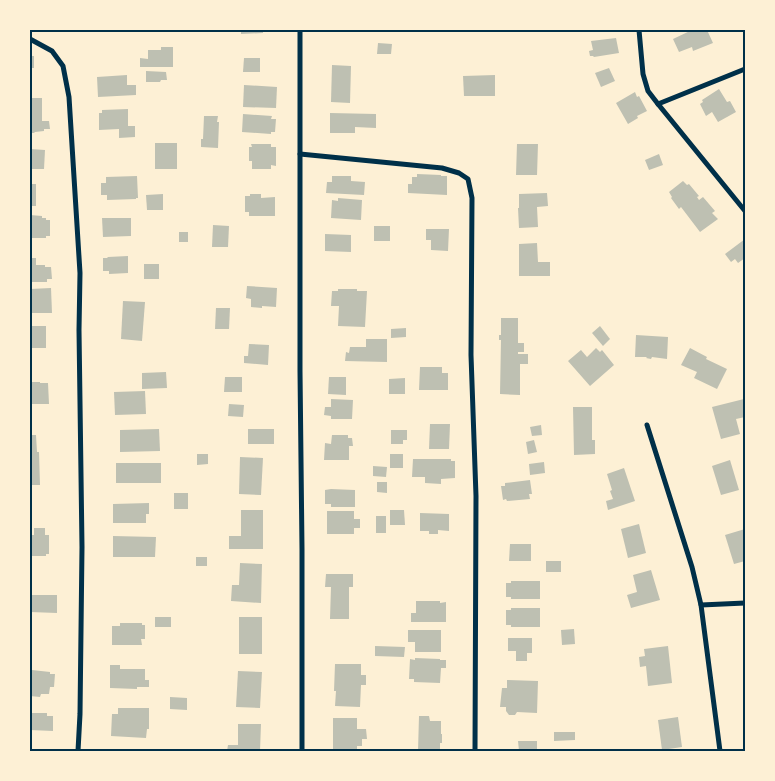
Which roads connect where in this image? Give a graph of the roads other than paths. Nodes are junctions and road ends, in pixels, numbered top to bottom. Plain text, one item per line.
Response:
1 (300, 30) edge
2 (639, 30) edge
3 (30, 40) edge
4 (745, 69) edge
5 (658, 104) junction
6 (300, 154) junction
7 (745, 210) edge
8 (648, 425) dead end
9 (745, 603) edge
10 (701, 605) junction
11 (78, 751) edge
12 (302, 751) edge
13 (475, 751) edge
14 (720, 751) edge

1 - 6 street
2 - 5 street
3 - 11 street
4 - 5 street
5 - 7 street
6 - 12 street
6 - 13 street
8 - 10 street
9 - 10 street
10 - 14 street

